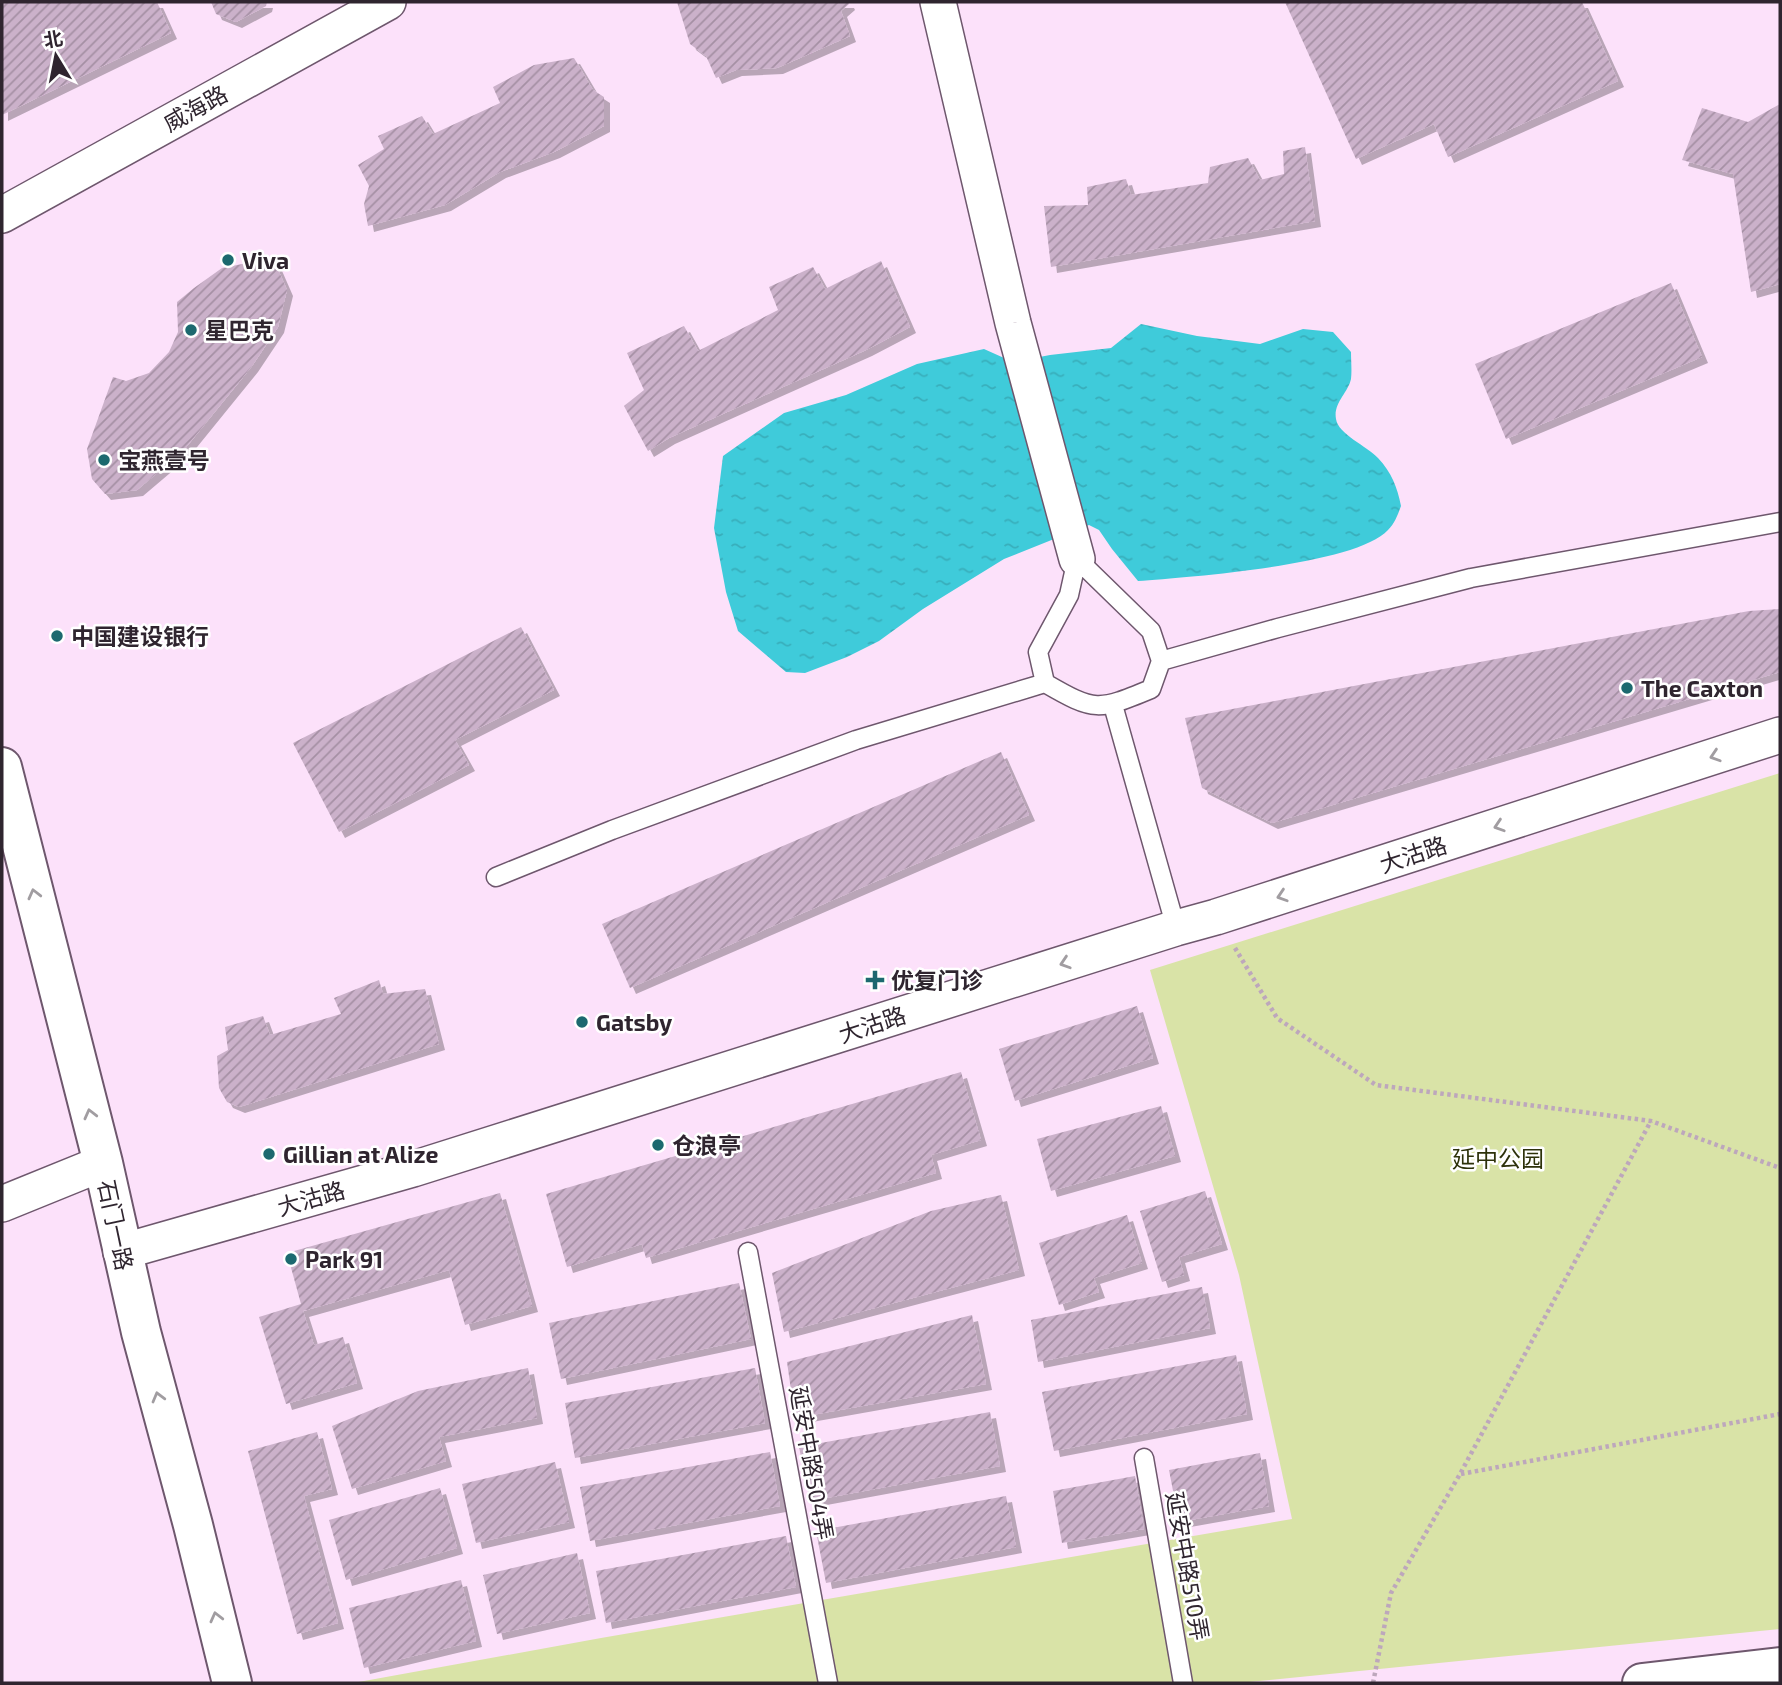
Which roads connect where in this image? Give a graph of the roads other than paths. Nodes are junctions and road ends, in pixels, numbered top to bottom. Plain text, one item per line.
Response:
1 (388, 2) edge
2 (938, 2) edge
3 (2, 215) edge
4 (1780, 522) edge
5 (1075, 553) junction
6 (1161, 661) junction
7 (1045, 683) junction
8 (1113, 705) junction
9 (1780, 735) edge
10 (2, 767) edge
11 (496, 877) dead end
12 (1176, 928) junction
13 (103, 1163) junction
14 (2, 1204) edge
15 (121, 1252) junction
16 (748, 1252) dead end
17 (1144, 1458) dead end
18 (1780, 1667) edge
19 (232, 1683) edge
20 (828, 1683) edge
21 (1183, 1683) edge
22 (1642, 1683) edge

1 - 3 street, 威海路
2 - 5 street
4 - 6 lane
5 - 6 lane
5 - 7 lane
6 - 8 lane
7 - 8 lane
7 - 11 lane
8 - 12 lane
9 -> 12 street, 大沽路
13 -> 10 main road, 石门一路
12 -> 15 street, 大沽路
13 - 14 street
13 - 15 main road, 石门一路
19 -> 15 main road, 石门一路
16 - 20 lane, 延安中路504弄
17 - 21 lane, 延安中路510弄
18 - 22 main road

